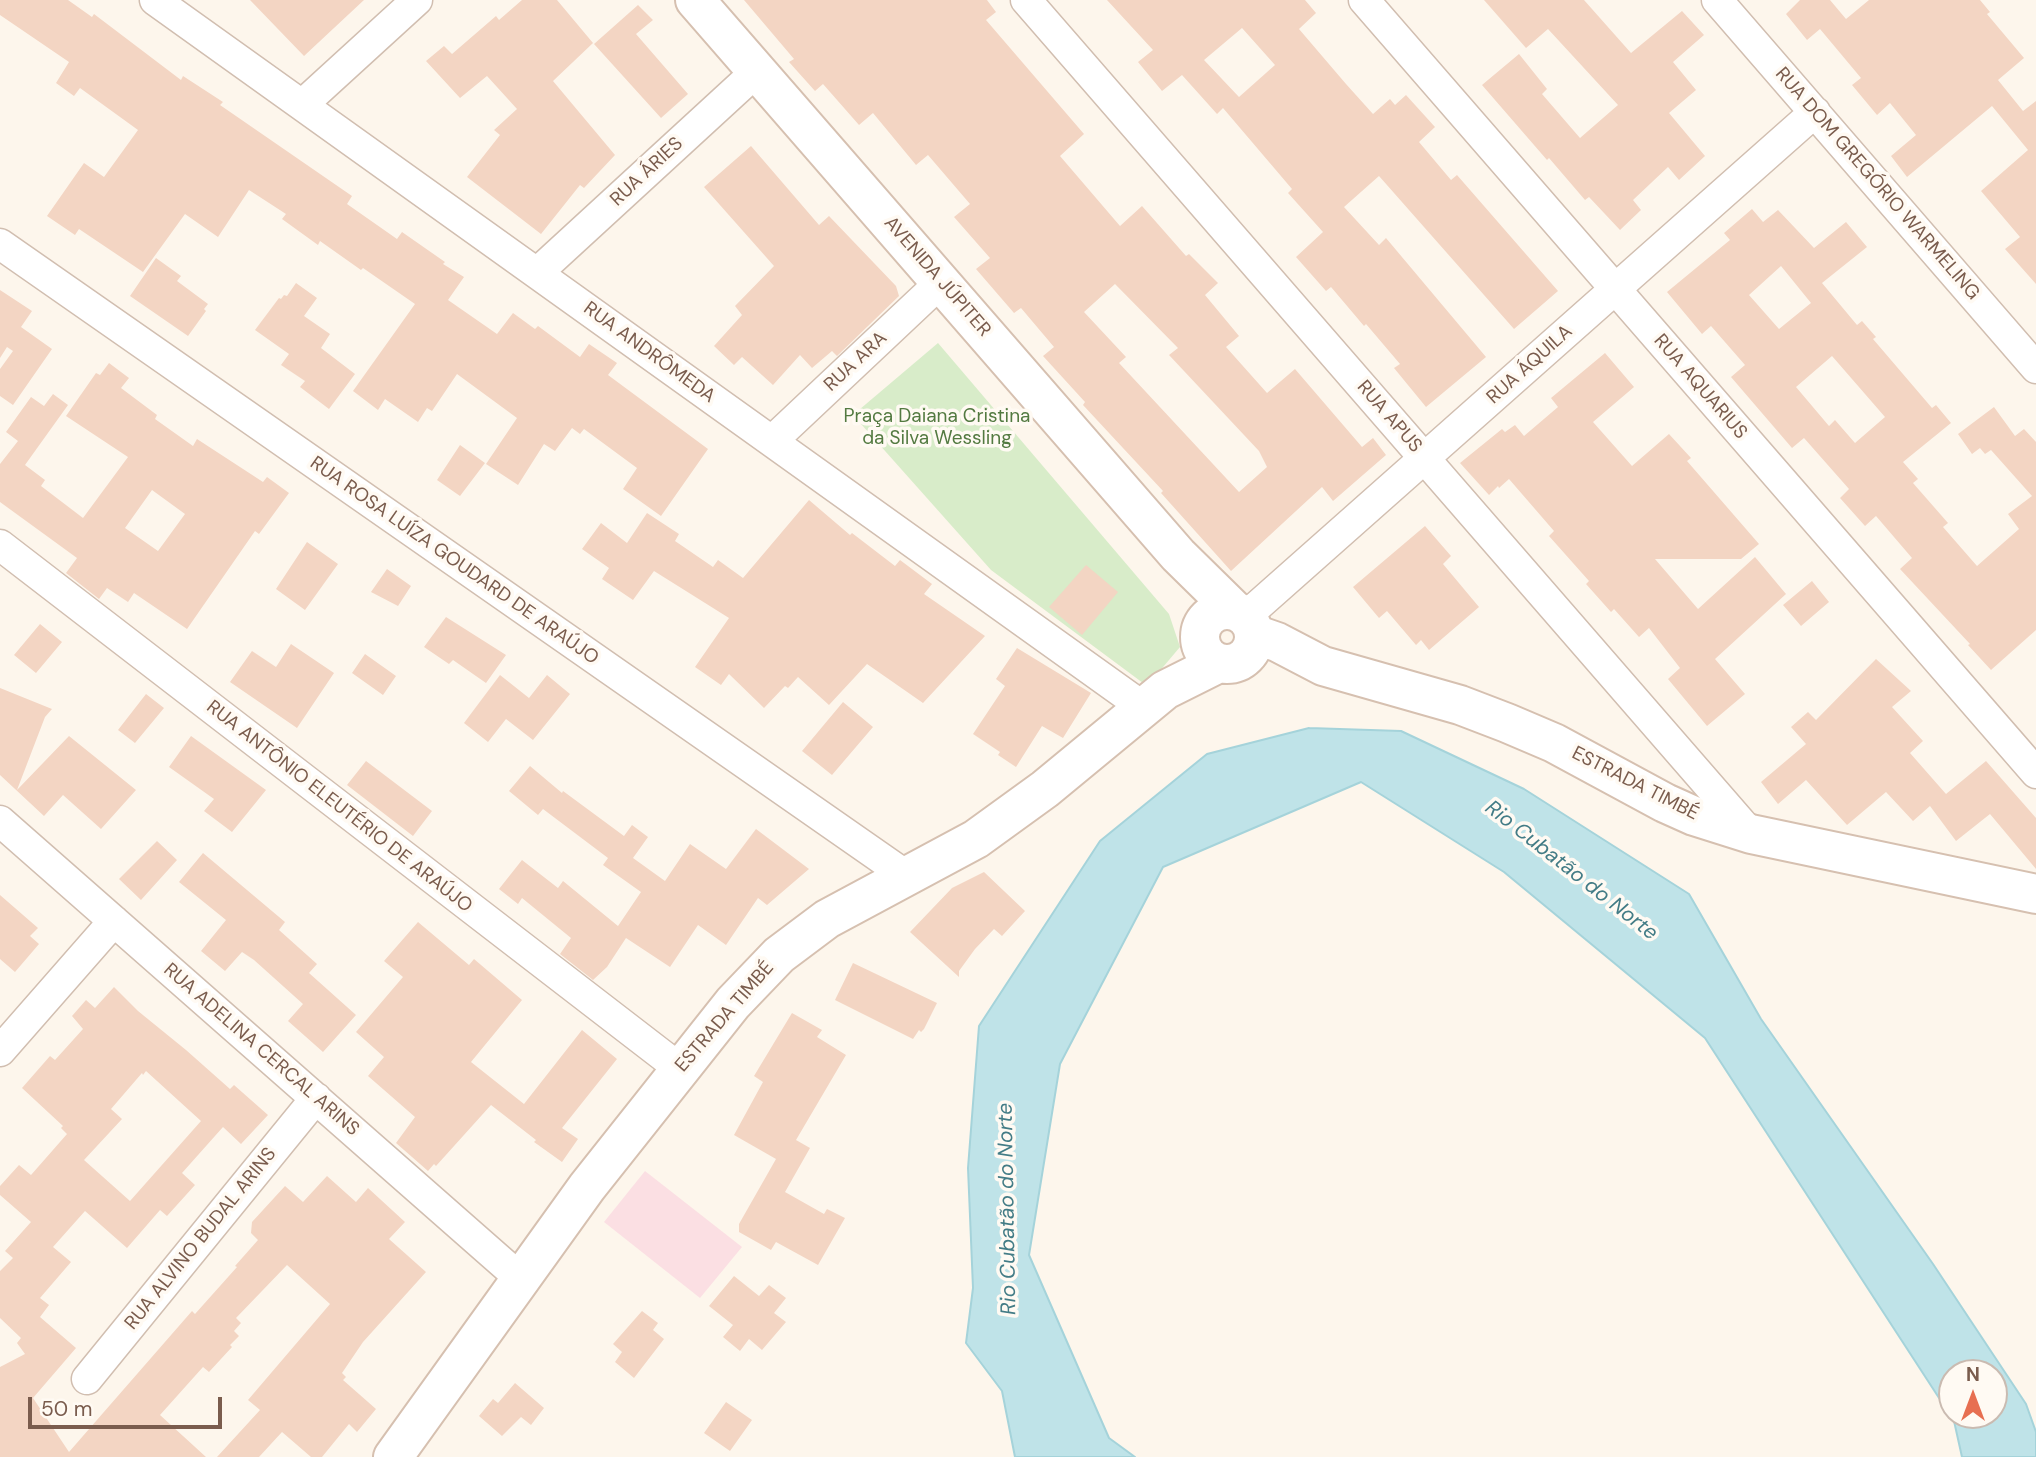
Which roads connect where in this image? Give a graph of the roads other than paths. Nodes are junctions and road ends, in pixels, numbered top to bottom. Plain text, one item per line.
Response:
1 (155, 0) edge
2 (418, 0) edge
3 (695, 0) edge
4 (1027, 0) edge
5 (1364, 0) edge
6 (1717, 0) edge
7 (757, 71) junction
8 (302, 105) junction
9 (1815, 112) junction
10 (0, 244) edge
11 (537, 273) junction
12 (941, 282) junction
13 (1615, 289) junction
14 (2036, 368) edge
15 (772, 441) junction
16 (1424, 458) junction
17 (0, 545) edge
18 (1228, 638) junction
19 (1154, 698) junction
20 (2036, 773) edge
21 (0, 821) edge
22 (1751, 834) junction
23 (908, 877) junction
24 (2036, 894) edge
25 (114, 921) junction
26 (0, 1052) edge
27 (679, 1068) junction
28 (316, 1098) junction
29 (521, 1279) junction
30 (87, 1379) dead end
31 (393, 1457) edge

1 - 8 street, RUA ANDRÔMEDA
2 - 8 street
3 - 7 main road, AVENIDA JÚPITER
4 - 16 street, RUA APUS
5 - 13 street, RUA AQUARIUS
6 - 9 street, RUA DOM GREGÓRIO WARMELING
7 - 11 street, RUA ÁRIES
7 - 12 main road, AVENIDA JÚPITER
8 - 11 street, RUA ANDRÔMEDA
9 - 13 street, RUA ÁQUILA
9 - 14 street, RUA DOM GREGÓRIO WARMELING
10 - 23 street, RUA ROSA LUÍZA GOUDARD DE ARAÚJO
11 - 15 street, RUA ANDRÔMEDA
12 - 15 street, RUA ARA
12 - 18 main road, AVENIDA JÚPITER
13 - 16 street, RUA ÁQUILA
13 - 20 street, RUA AQUARIUS
15 - 19 street, RUA ANDRÔMEDA
16 - 18 street, RUA ÁQUILA
16 - 22 street, RUA APUS
17 - 27 street, RUA ANTÔNIO ELEUTÉRIO DE ARAÚJO
18 - 19 main road, ESTRADA TIMBÉ
18 - 22 main road, ESTRADA TIMBÉ
19 - 23 main road, ESTRADA TIMBÉ
21 - 25 street, RUA ADELINA CERCAL ARINS
22 - 24 main road, ESTRADA TIMBÉ
23 - 27 main road, ESTRADA TIMBÉ
25 - 26 street
25 - 28 street, RUA ADELINA CERCAL ARINS
27 - 29 main road, ESTRADA TIMBÉ
28 - 29 street, RUA ADELINA CERCAL ARINS
28 - 30 street, RUA ALVINO BUDAL ARINS
29 - 31 main road, ESTRADA TIMBÉ

